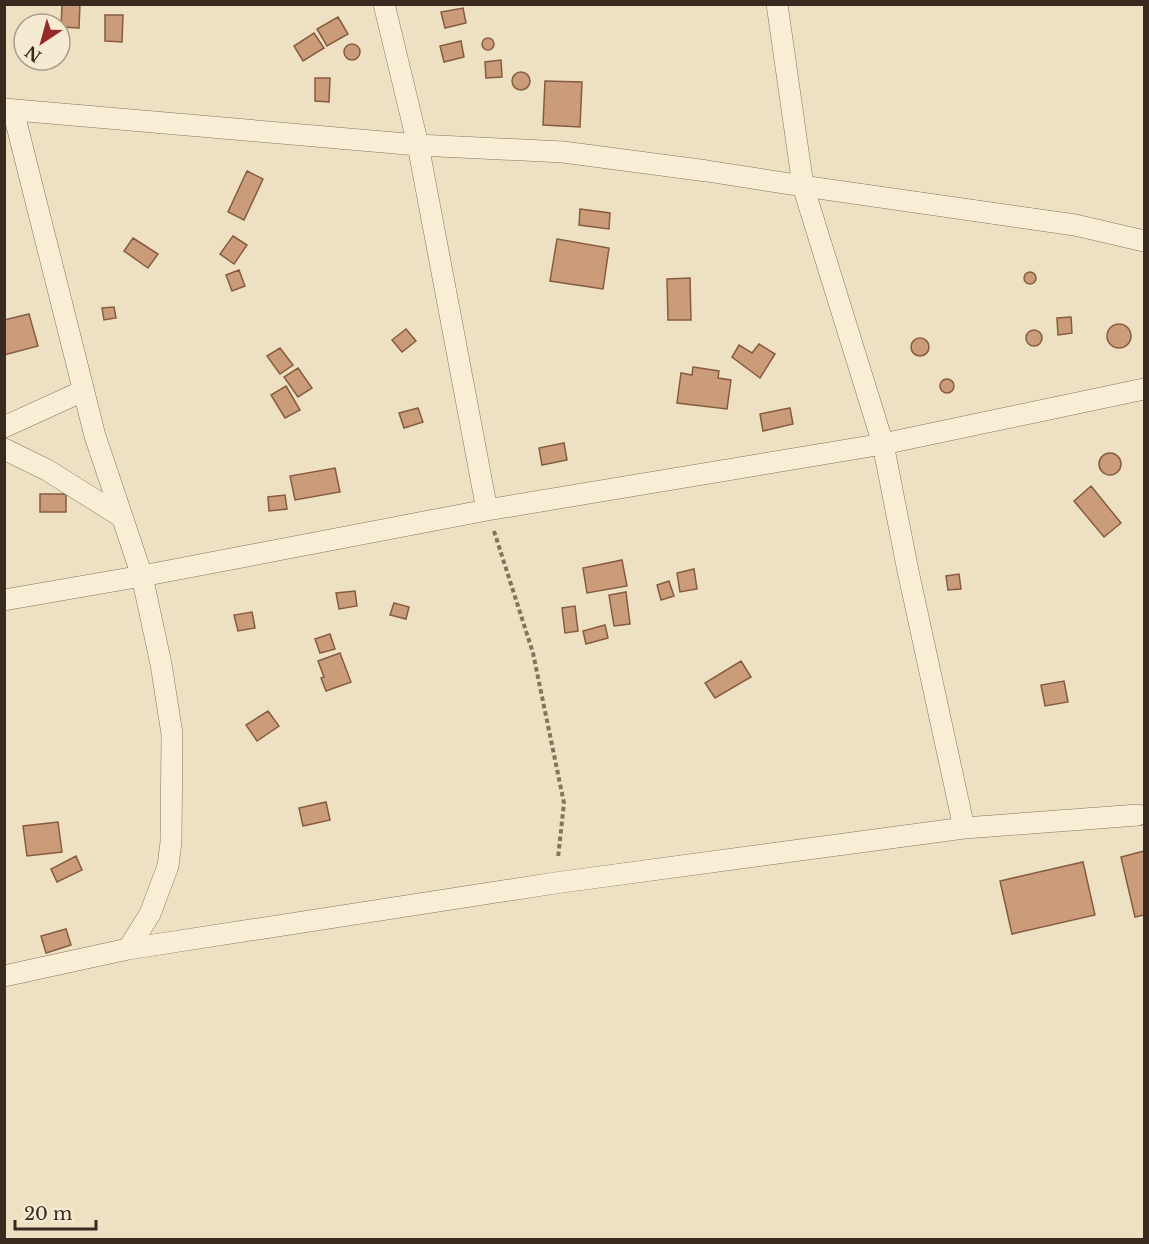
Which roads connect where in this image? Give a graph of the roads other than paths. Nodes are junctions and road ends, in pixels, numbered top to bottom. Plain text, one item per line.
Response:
1 (384, 4) edge
2 (777, 4) edge
3 (9, 109) edge
4 (418, 146) junction
5 (803, 186) junction
6 (1144, 241) edge
7 (1144, 389) edge
8 (83, 391) junction
9 (4, 427) edge
10 (883, 444) junction
11 (4, 449) edge
12 (487, 510) junction
13 (122, 517) junction
14 (142, 576) junction
15 (4, 600) edge
16 (1138, 815) dead end
17 (964, 828) junction
18 (128, 950) junction
19 (4, 976) edge

1 - 4 street
2 - 5 street
3 - 4 street
3 - 8 street
4 - 5 street
4 - 12 street
5 - 6 street
5 - 10 street
7 - 10 street
8 - 9 street
8 - 13 street
10 - 12 street
10 - 17 street
11 - 13 street
12 - 14 street
13 - 14 street
14 - 15 street
14 - 18 street
16 - 17 street
17 - 18 street
18 - 19 street

